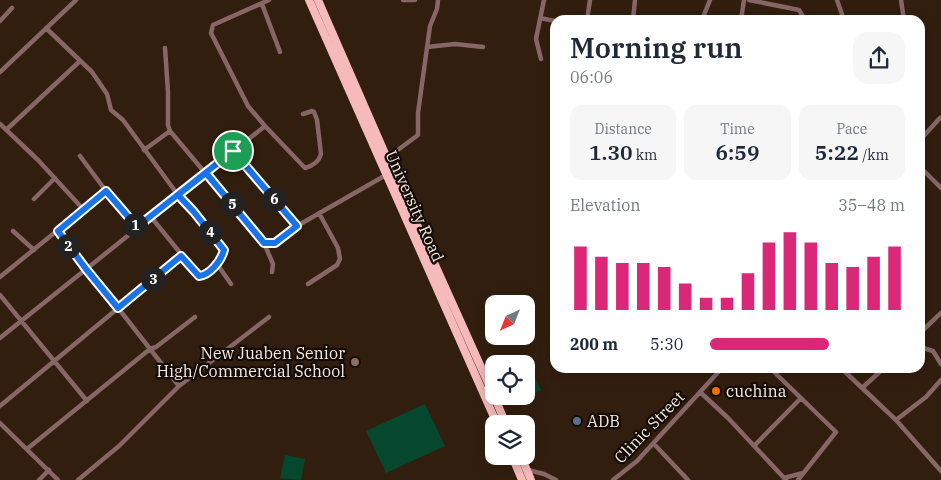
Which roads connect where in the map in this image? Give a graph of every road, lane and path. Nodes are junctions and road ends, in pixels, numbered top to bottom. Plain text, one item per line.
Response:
1 (76, 0) edge
2 (269, 0) edge
3 (309, 0) edge
4 (318, 0) edge
5 (403, 0) edge
6 (415, 0) edge
7 (438, 0) edge
8 (544, 0) edge
9 (590, 0) edge
10 (635, 0) edge
11 (710, 0) edge
12 (744, 0) edge
13 (749, 0) edge
14 (837, 0) edge
15 (901, 0) edge
16 (262, 4) junction
17 (12, 8) dead end
18 (587, 15) edge
19 (634, 15) edge
20 (704, 15) edge
21 (742, 15) edge
22 (802, 15) edge
23 (842, 15) edge
24 (903, 15) edge
25 (540, 18) junction
26 (550, 20) edge
27 (0, 21) edge
28 (46, 28) junction
29 (428, 47) junction
30 (483, 47) dead end
31 (165, 48) dead end
32 (280, 52) dead end
33 (540, 59) dead end
34 (80, 61) junction
35 (0, 72) edge
36 (303, 114) dead end
37 (941, 118) edge
38 (0, 124) edge
39 (265, 126) junction
40 (6, 130) junction
41 (170, 131) junction
42 (925, 135) edge
43 (144, 150) junction
44 (233, 151) junction
45 (80, 156) dead end
46 (387, 158) junction
47 (925, 172) edge
48 (206, 173) junction
49 (386, 175) junction
50 (55, 178) junction
51 (941, 188) edge
52 (106, 191) junction
53 (178, 195) junction
54 (34, 199) dead end
55 (83, 209) junction
56 (319, 213) junction
57 (151, 216) junction
58 (297, 226) junction
59 (137, 227) junction
60 (13, 231) dead end
61 (58, 231) junction
62 (264, 243) junction
63 (34, 250) junction
64 (181, 256) junction
65 (217, 264) junction
66 (86, 269) junction
67 (272, 272) dead end
68 (0, 277) edge
69 (231, 284) dead end
70 (308, 284) dead end
71 (0, 295) edge
72 (118, 308) junction
73 (941, 313) edge
74 (195, 317) dead end
75 (269, 317) dead end
76 (21, 320) junction
77 (925, 327) edge
78 (0, 338) edge
79 (150, 349) junction
80 (925, 349) edge
81 (55, 359) junction
82 (941, 364) edge
83 (717, 373) edge
84 (775, 373) edge
85 (846, 373) edge
86 (878, 373) edge
87 (485, 376) edge
88 (941, 380) edge
89 (178, 386) junction
90 (862, 388) junction
91 (700, 392) junction
92 (801, 398) junction
93 (88, 401) junction
94 (0, 406) edge
95 (493, 415) edge
96 (896, 420) junction
97 (0, 423) edge
98 (654, 444) junction
99 (754, 446) junction
100 (27, 449) junction
101 (525, 465) edge
102 (516, 467) joint
103 (526, 468) junction
104 (49, 470) junction
105 (941, 471) edge
106 (803, 473) junction
107 (785, 479) edge
108 (39, 480) edge
109 (58, 480) edge
110 (78, 480) edge
111 (522, 480) edge
112 (531, 480) edge
113 (556, 480) edge
114 (613, 480) edge
115 (688, 480) edge
116 (798, 480) edge

1 - 28 street
2 - 16 street
3 - 49 highway, University Road
4 - 46 highway, University Road
5 - 6 street
7 - 29 street
8 - 25 street
9 - 18 street
10 - 19 street
11 - 20 street
12 - 21 street
13 - 22 street
14 - 23 street
15 - 24 street
16 - 32 street
16 - 39 street
17 - 27 street
25 - 26 street
25 - 33 street
28 - 34 street
28 - 35 street
29 - 30 street
29 - 46 street
31 - 41 street
34 - 40 street
34 - 43 street
36 - 39 street
37 - 42 street
38 - 40 street
39 - 44 street
40 - 50 street
41 - 43 street
41 - 48 street
43 - 53 street
44 - 48 street
44 - 58 street
45 - 52 street
46 - 87 highway, University Road
47 - 51 street
48 - 53 street
48 - 62 street
49 - 56 street
49 - 95 highway, University Road
50 - 54 street
50 - 55 street
52 - 55 street
52 - 59 street
53 - 57 street
53 - 65 street
55 - 61 street
56 - 58 street
56 - 70 street
57 - 59 street
57 - 64 street
58 - 62 street
59 - 66 street
60 - 63 street
61 - 63 street
61 - 66 street
62 - 67 street
63 - 68 street
64 - 65 street
64 - 72 street
65 - 69 street
66 - 72 street
66 - 76 street
71 - 76 street
72 - 79 street
72 - 81 street
73 - 77 street
74 - 79 street
75 - 89 street
76 - 78 street
76 - 81 street
79 - 89 street
79 - 93 street
80 - 82 street
81 - 93 street
81 - 94 street
83 - 91 street, Clinic Street
84 - 92 street
85 - 90 street
86 - 90 street
88 - 96 street
89 - 110 street
90 - 96 street
91 - 98 street, Clinic Street
91 - 99 street
92 - 99 street
92 - 106 street
93 - 100 street
96 - 105 street
97 - 100 street
98 - 114 street, Clinic Street
98 - 115 street
99 - 107 street
100 - 104 street
101 - 103 highway
102 - 103 street
102 - 111 highway
103 - 112 highway
103 - 113 street
104 - 108 street
104 - 109 street
106 - 107 street
106 - 116 street

